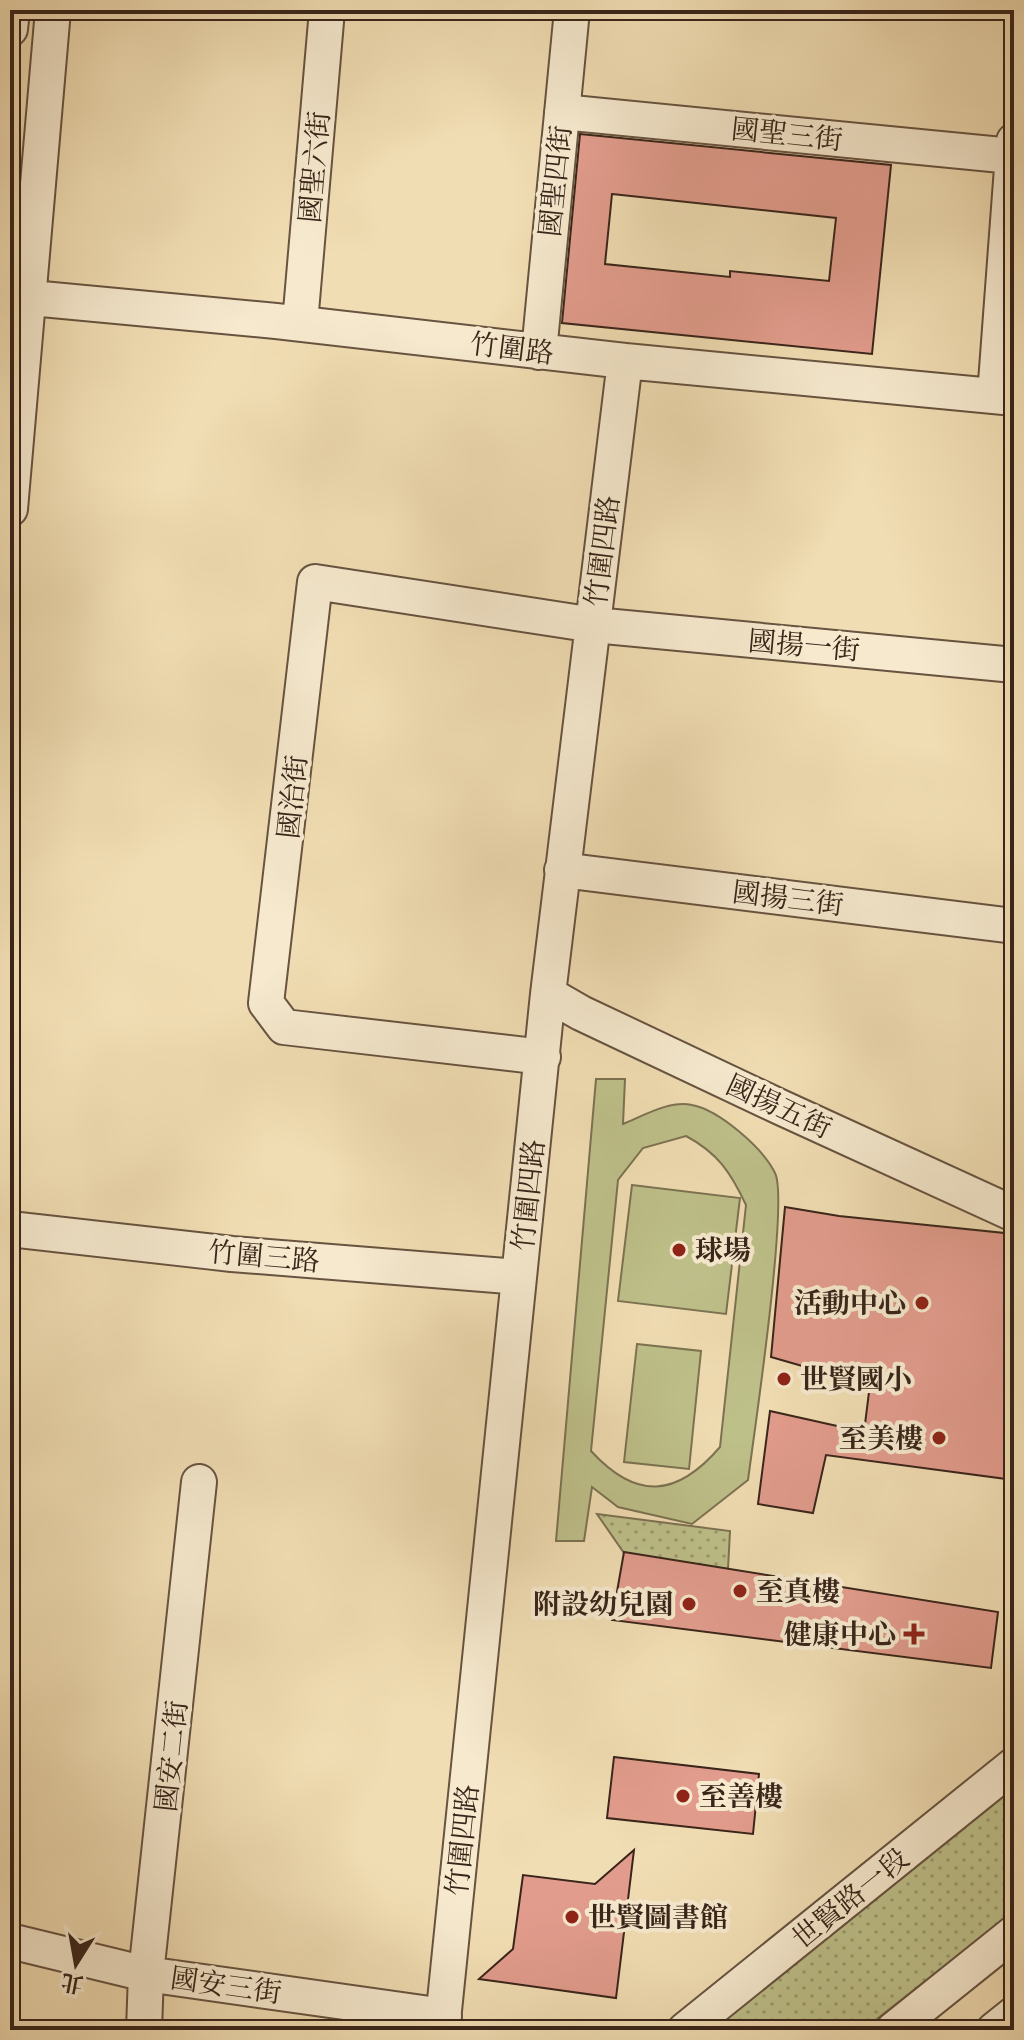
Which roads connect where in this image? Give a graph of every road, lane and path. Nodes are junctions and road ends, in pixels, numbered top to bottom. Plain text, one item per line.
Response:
1 (12, 10) edge
2 (53, 10) edge
3 (327, 10) edge
4 (572, 10) edge
5 (10, 29) edge
6 (562, 112) junction
7 (1013, 149) edge
8 (18, 296) edge
9 (300, 323) junction
10 (539, 352) junction
11 (625, 361) junction
12 (1005, 397) edge
13 (10, 509) edge
14 (594, 625) junction
15 (1014, 665) edge
16 (562, 870) junction
17 (1014, 926) edge
18 (548, 994) junction
19 (543, 1057) junction
20 (1014, 1214) edge
21 (10, 1229) edge
22 (519, 1277) junction
23 (199, 1482) dead end
24 (1014, 1765) edge
25 (1014, 1933) edge
26 (10, 1941) edge
27 (146, 1974) junction
28 (1014, 2014) edge
29 (443, 2023) edge
30 (144, 2030) edge
31 (685, 2030) edge
32 (893, 2030) edge
33 (994, 2030) edge

1 - 5 street
2 - 8 street
3 - 9 street, 國聖六街
4 - 6 street, 國聖四街
6 - 7 street, 國聖三街
6 - 10 street, 國聖四街
7 - 12 street
8 - 9 street, 竹圍路
8 - 13 street
9 - 10 street, 竹圍路
10 - 11 street, 竹圍路
11 - 12 street, 竹圍路
11 - 14 street, 竹圍四路
14 - 15 street, 國揚一街
14 - 16 street, 竹圍四路
14 - 19 street, 國治街
16 - 17 street, 國揚三街
16 - 18 street, 竹圍四路
18 - 19 street, 竹圍四路
18 - 20 street, 國揚五街
19 - 22 street, 竹圍四路
21 - 22 street, 竹圍三路
22 - 29 street, 竹圍四路
23 - 27 street, 國安二街
24 - 31 street, 世賢路一段
25 - 32 street
26 - 27 street, 國安三街
27 - 29 street, 國安三街
27 - 30 street, 國安二街
28 - 33 street

